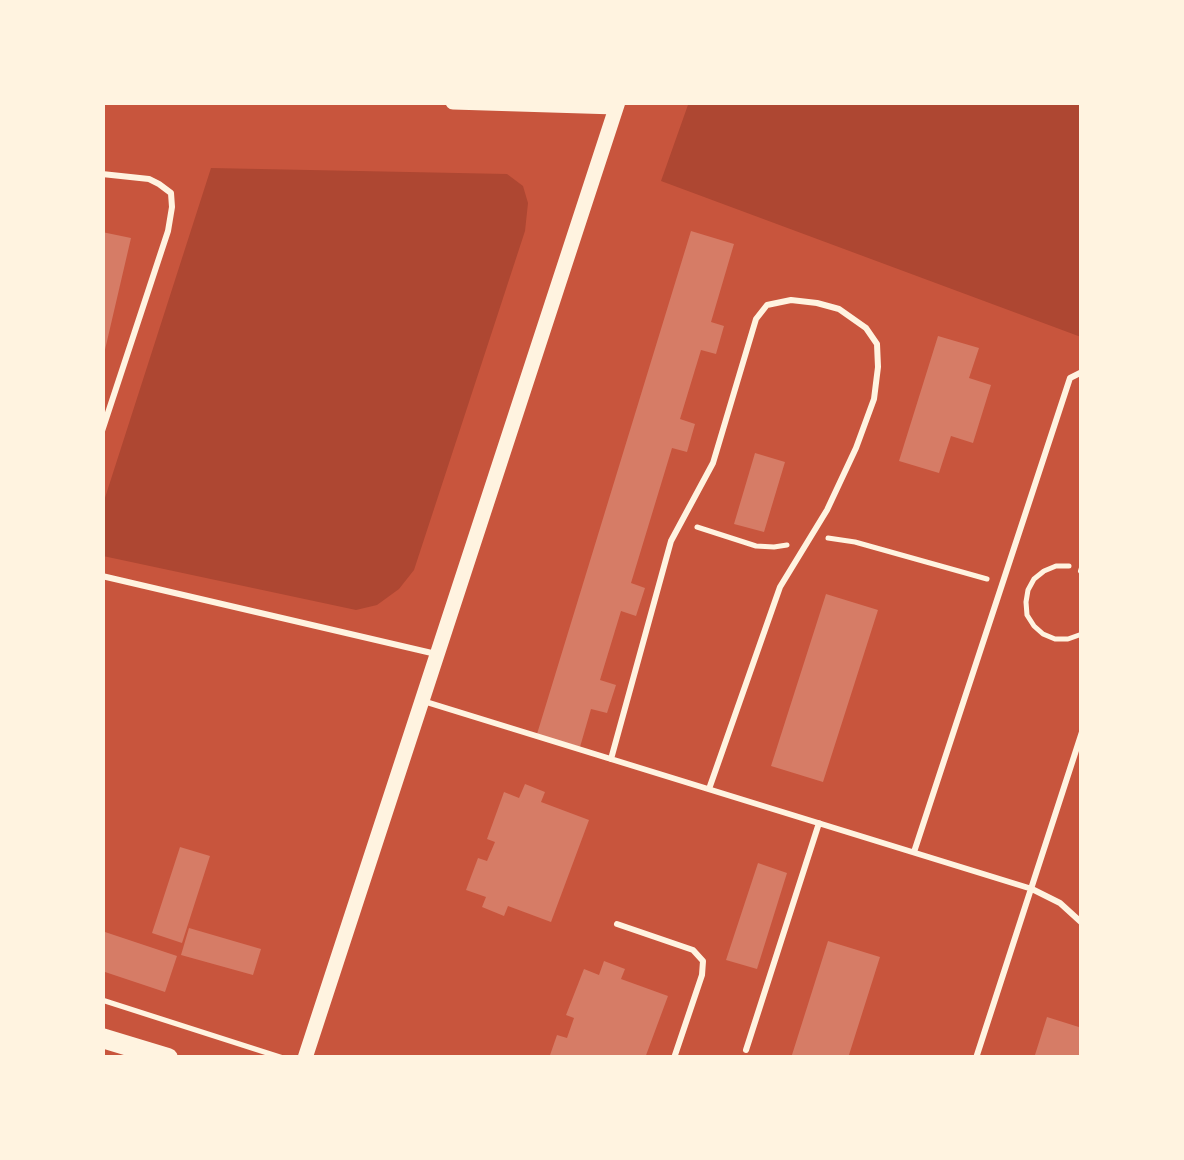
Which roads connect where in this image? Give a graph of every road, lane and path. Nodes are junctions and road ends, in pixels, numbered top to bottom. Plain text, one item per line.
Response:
1 (453, 102) edge
2 (617, 104) edge
3 (102, 174) edge
4 (1082, 372) edge
5 (102, 431) edge
6 (680, 524) junction
7 (806, 542) junction
8 (1081, 570) edge
9 (102, 576) edge
10 (1002, 583) junction
11 (1082, 634) edge
12 (437, 654) junction
13 (422, 701) junction
14 (1082, 732) edge
15 (611, 760) junction
16 (709, 790) junction
17 (819, 824) junction
18 (914, 852) junction
19 (1032, 889) junction
20 (1082, 923) edge
21 (617, 924) dead end
22 (102, 1000) edge
23 (102, 1038) edge
24 (746, 1050) dead end
25 (168, 1058) edge
26 (283, 1058) edge
27 (305, 1058) edge
28 (674, 1058) edge
29 (976, 1058) edge

1 - 2 street
2 - 12 street
3 - 5 lane
4 - 10 lane
6 - 7 path
6 - 7 lane
6 - 15 lane
7 - 10 path
7 - 16 lane
8 - 11 path
9 - 12 lane
10 - 18 lane
12 - 13 street
13 - 15 lane
13 - 27 street
14 - 19 lane
15 - 16 lane
16 - 17 lane
17 - 18 lane
17 - 24 lane
18 - 19 lane
19 - 20 lane
19 - 29 lane
21 - 28 lane
22 - 26 path
23 - 25 main road

